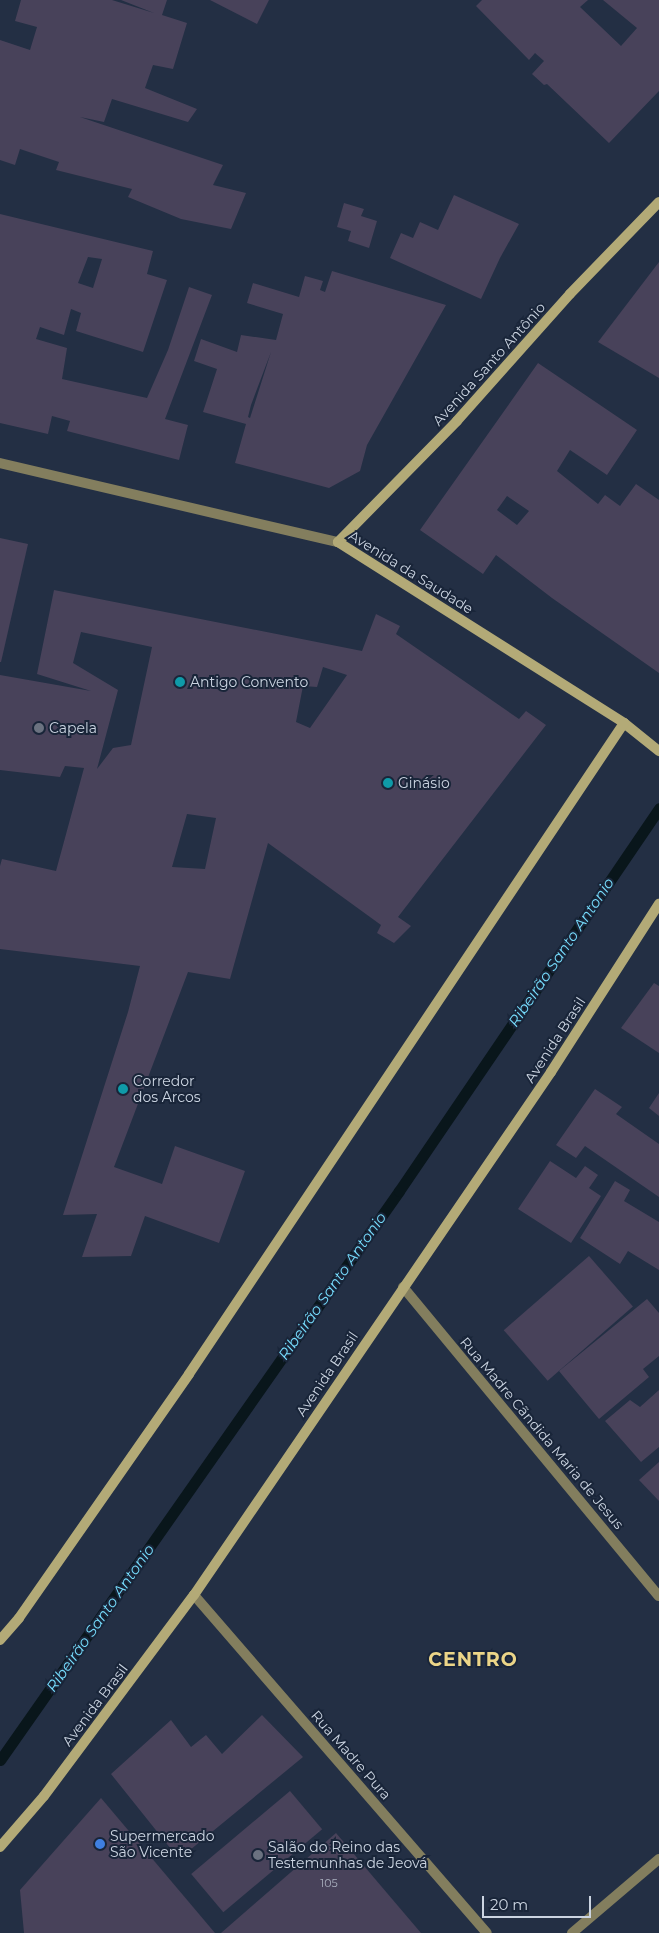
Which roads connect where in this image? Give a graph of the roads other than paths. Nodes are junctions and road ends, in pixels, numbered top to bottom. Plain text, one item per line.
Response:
1 (659, 202) edge
2 (0, 463) edge
3 (338, 542) junction
4 (624, 723) junction
5 (659, 751) edge
6 (659, 904) edge
7 (403, 1287) junction
8 (194, 1595) junction
9 (659, 1596) edge
10 (0, 1640) edge
11 (0, 1847) edge
12 (659, 1859) edge
13 (487, 1933) edge
14 (572, 1933) edge

1 - 3 main road, Avenida Santo Antônio
2 - 3 street, Avenida da Saudade
3 - 4 main road, Avenida da Saudade
4 - 5 main road, Avenida da Saudade
4 - 10 main road
6 - 7 main road, Avenida Brasil
7 - 8 main road, Avenida Brasil
7 - 9 street, Rua Madre Cãndida Maria de Jesus
8 - 11 main road, Avenida Brasil
8 - 13 street, Rua Madre Pura
12 - 14 street

